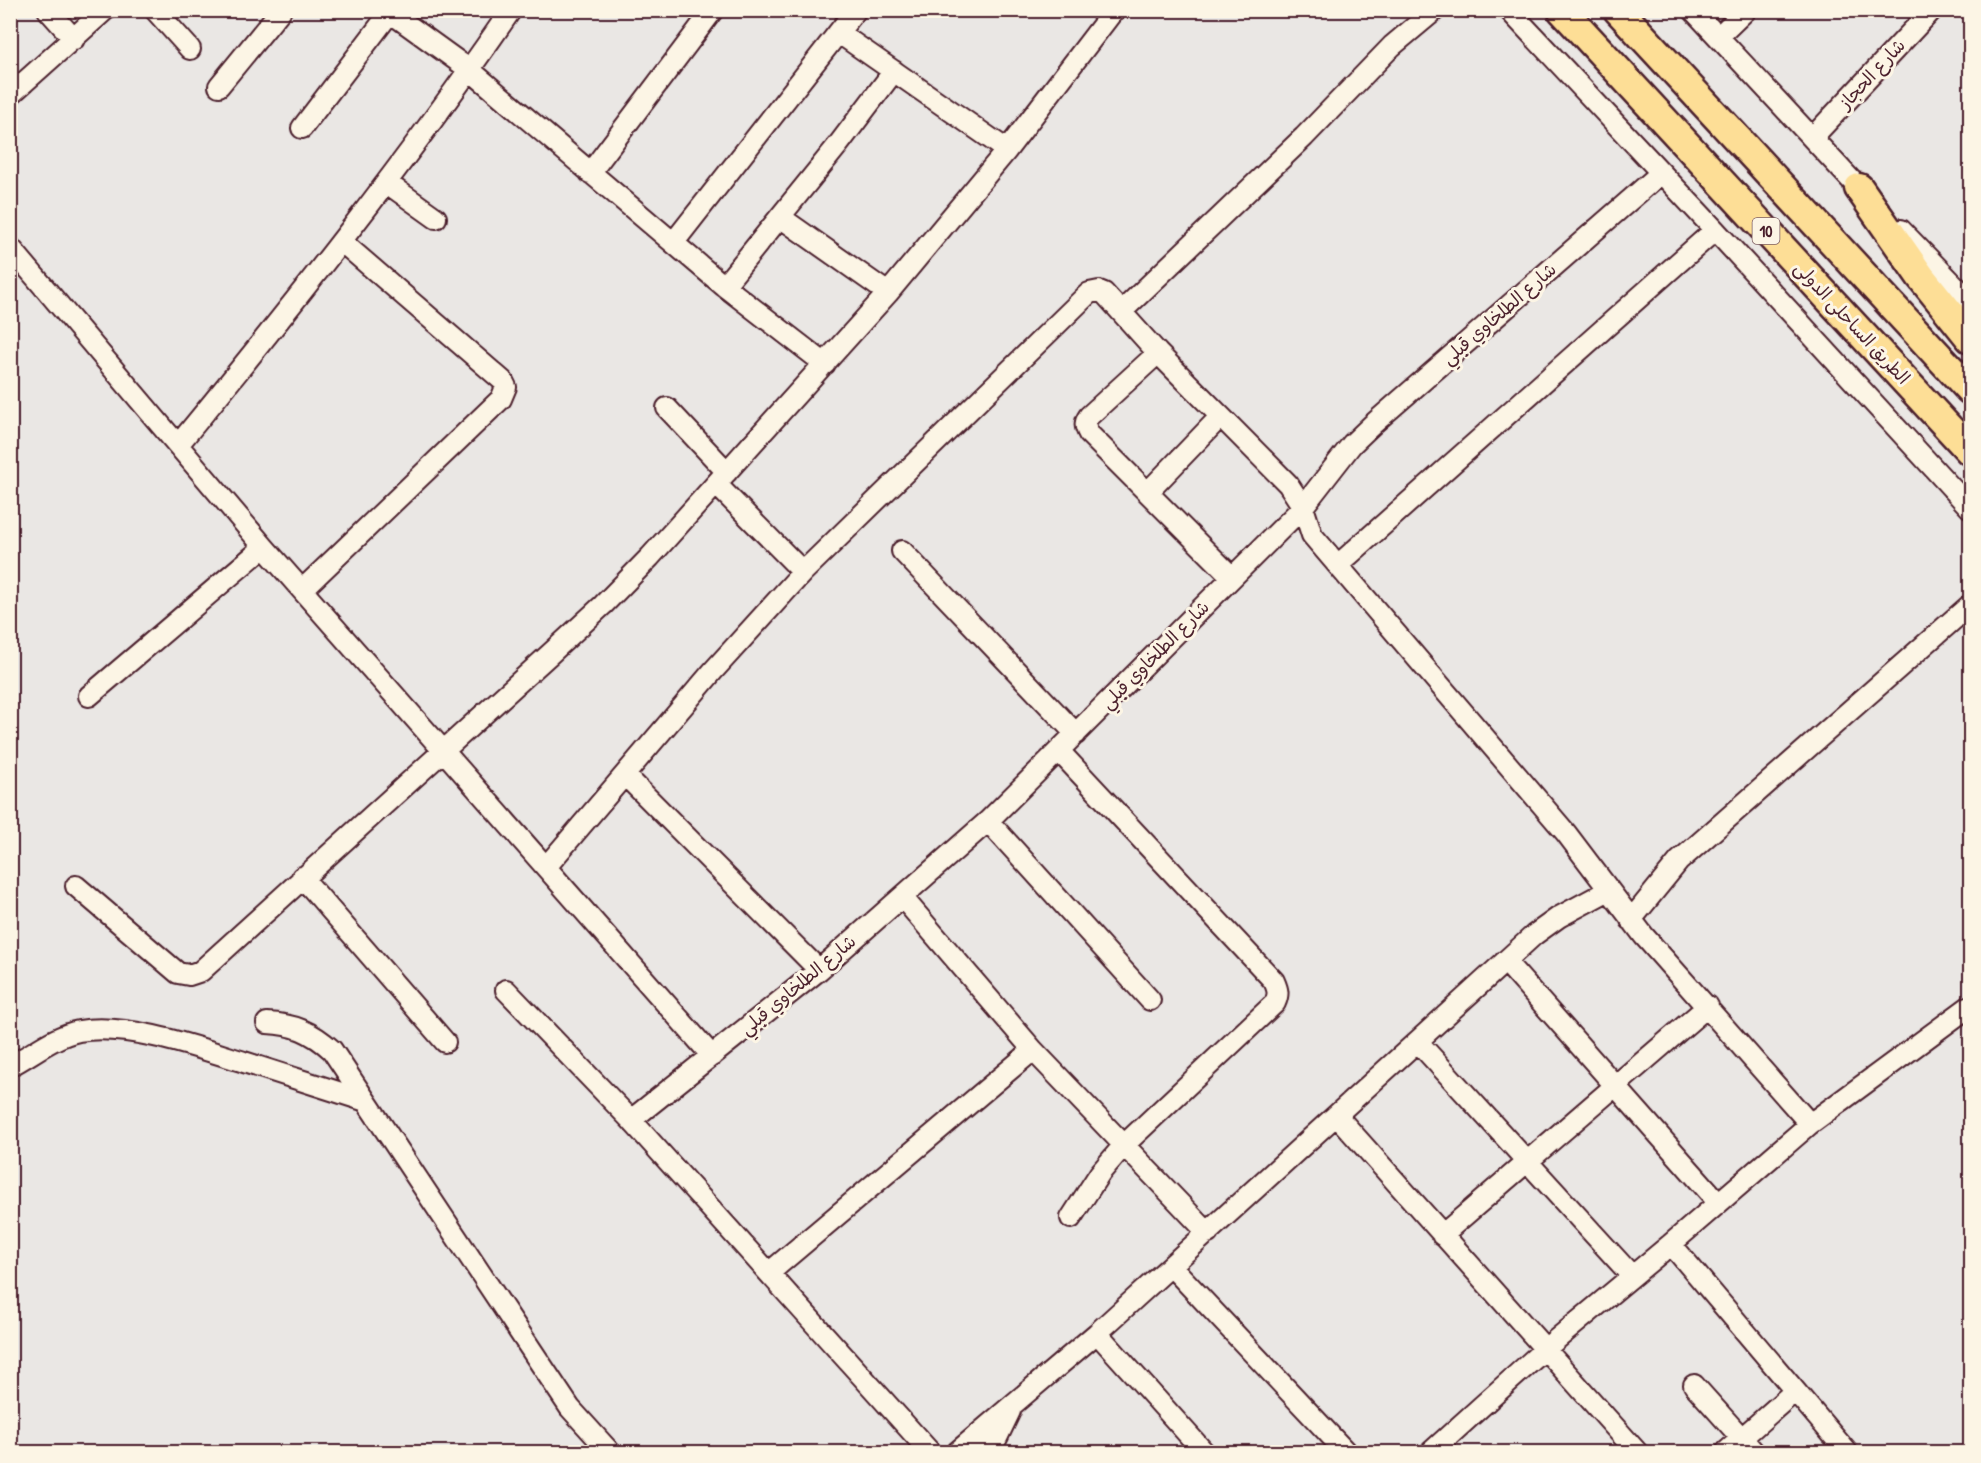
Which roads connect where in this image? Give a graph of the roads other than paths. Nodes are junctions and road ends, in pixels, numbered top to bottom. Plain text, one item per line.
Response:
1 (48, 10) edge
2 (105, 10) edge
3 (155, 10) edge
4 (281, 10) edge
5 (511, 10) edge
6 (713, 10) edge
7 (856, 10) edge
8 (1114, 10) edge
9 (1435, 10) edge
10 (1509, 10) edge
11 (1562, 10) edge
12 (1618, 10) edge
13 (1693, 10) edge
14 (1746, 10) edge
15 (390, 11) edge
16 (1923, 14) edge
17 (839, 33) junction
18 (1718, 37) junction
19 (74, 39) junction
20 (190, 49) dead end
21 (470, 70) junction
22 (894, 71) junction
23 (219, 86) dead end
24 (10, 95) edge
25 (302, 128) dead end
26 (1812, 138) junction
27 (1007, 150) junction
28 (590, 173) junction
29 (1661, 173) junction
30 (387, 183) junction
31 (1859, 188) junction
32 (780, 217) junction
33 (436, 218) dead end
34 (1715, 230) junction
35 (342, 242) junction
36 (674, 242) junction
37 (10, 247) edge
38 (724, 286) junction
39 (888, 293) junction
40 (1971, 301) edge
41 (1121, 312) junction
42 (1971, 339) edge
43 (1158, 353) junction
44 (825, 363) junction
45 (1971, 390) edge
46 (667, 408) dead end
47 (1220, 417) junction
48 (178, 445) junction
49 (1971, 451) edge
50 (722, 478) junction
51 (1148, 492) junction
52 (1303, 507) junction
53 (1971, 508) edge
54 (264, 547) junction
55 (902, 551) dead end
56 (1338, 565) junction
57 (803, 572) junction
58 (1232, 577) junction
59 (302, 590) junction
60 (1971, 605) edge
61 (89, 696) dead end
62 (1076, 734) junction
63 (443, 750) junction
64 (1059, 751) junction
65 (625, 775) junction
66 (988, 821) junction
67 (546, 867) junction
68 (302, 877) junction
69 (76, 886) dead end
70 (1609, 890) junction
71 (902, 897) junction
72 (1631, 920) junction
73 (1505, 962) junction
74 (819, 970) junction
75 (506, 990) dead end
76 (1150, 1000) dead end
77 (1707, 1006) junction
78 (1971, 1006) edge
79 (267, 1023) dead end
80 (445, 1042) dead end
81 (1418, 1042) junction
82 (1033, 1050) junction
83 (712, 1056) junction
84 (10, 1066) edge
85 (1615, 1086) junction
86 (366, 1101) junction
87 (1337, 1116) junction
88 (631, 1120) junction
89 (1810, 1124) junction
90 (1124, 1145) junction
91 (1527, 1162) junction
92 (1718, 1202) junction
93 (1071, 1218) dead end
94 (1208, 1233) junction
95 (1442, 1235) junction
96 (1671, 1244) junction
97 (1171, 1266) junction
98 (770, 1272) junction
99 (1632, 1276) junction
100 (1097, 1333) junction
101 (1545, 1349) junction
102 (1694, 1385) dead end
103 (1795, 1390) junction
104 (1012, 1405) junction
105 (1748, 1445) edge
106 (1631, 1450) edge
107 (610, 1452) edge
108 (930, 1452) edge
109 (957, 1452) edge
110 (986, 1452) edge
111 (1204, 1452) edge
112 (1346, 1452) edge
113 (1431, 1452) edge
114 (1726, 1452) edge
115 (1847, 1452) edge

1 - 19 street
2 - 19 street
3 - 20 street
4 - 23 street
5 - 21 street
6 - 28 street
7 - 17 street
8 - 27 street
9 - 41 street
10 - 29 street
11 - 49 highway, الطريق الساحلى الدولى / 10
12 - 45 highway, 10
13 - 18 street
14 - 18 street
15 - 21 street
15 - 25 street
16 - 26 street, شارع الحجاز
17 - 22 street
17 - 36 street
18 - 26 street
19 - 24 street
21 - 28 street
21 - 30 street
22 - 27 street
22 - 32 street
26 - 31 street
27 - 39 street
28 - 36 street
29 - 34 street
29 - 52 street, شارع الطلخاوي قبلي
30 - 33 street
30 - 35 street
31 - 40 street
31 - 42 highway
32 - 38 street
32 - 39 street
34 - 53 street
34 - 56 street
35 - 48 street
35 - 59 street
36 - 38 street
37 - 48 street
38 - 44 street
39 - 44 street
41 - 43 street
41 - 57 street
43 - 47 street
43 - 51 street
44 - 50 street
46 - 50 street
47 - 51 street
47 - 52 street
48 - 54 street
50 - 57 street
50 - 63 street
51 - 58 street
52 - 56 street
52 - 58 street, شارع الطلخاوي قبلي
54 - 59 street
54 - 61 street
55 - 62 street
56 - 70 street
57 - 65 street
58 - 62 street, شارع الطلخاوي قبلي
59 - 63 street
60 - 72 street
62 - 64 street, شارع الطلخاوي قبلي
63 - 67 street
63 - 68 street
64 - 66 street, شارع الطلخاوي قبلي
64 - 90 street
65 - 67 street
65 - 74 street
66 - 71 street, شارع الطلخاوي قبلي
66 - 76 street
67 - 83 street
68 - 69 street
68 - 80 street
70 - 72 street
70 - 73 street
71 - 74 street, شارع الطلخاوي قبلي
71 - 82 street
72 - 77 street
73 - 81 street
73 - 85 street
74 - 83 street, شارع الطلخاوي قبلي
75 - 88 street
77 - 85 street
77 - 89 street
78 - 89 street
79 - 86 street
81 - 87 street
81 - 91 street
82 - 90 street
82 - 98 street
83 - 88 street, شارع الطلخاوي قبلي
84 - 86 street
85 - 91 street
85 - 92 street
86 - 107 street
87 - 94 street
87 - 95 street
88 - 98 street
89 - 92 street
90 - 93 street
90 - 94 street
91 - 95 street
91 - 99 street
92 - 96 street
94 - 97 street
95 - 101 street
96 - 99 street
96 - 103 street
97 - 100 street
97 - 112 street
98 - 108 street
99 - 101 street
100 - 104 street
100 - 111 street
101 - 106 street
101 - 113 street
102 - 105 street
103 - 105 street
103 - 115 street
104 - 109 street
104 - 110 street
105 - 114 street

